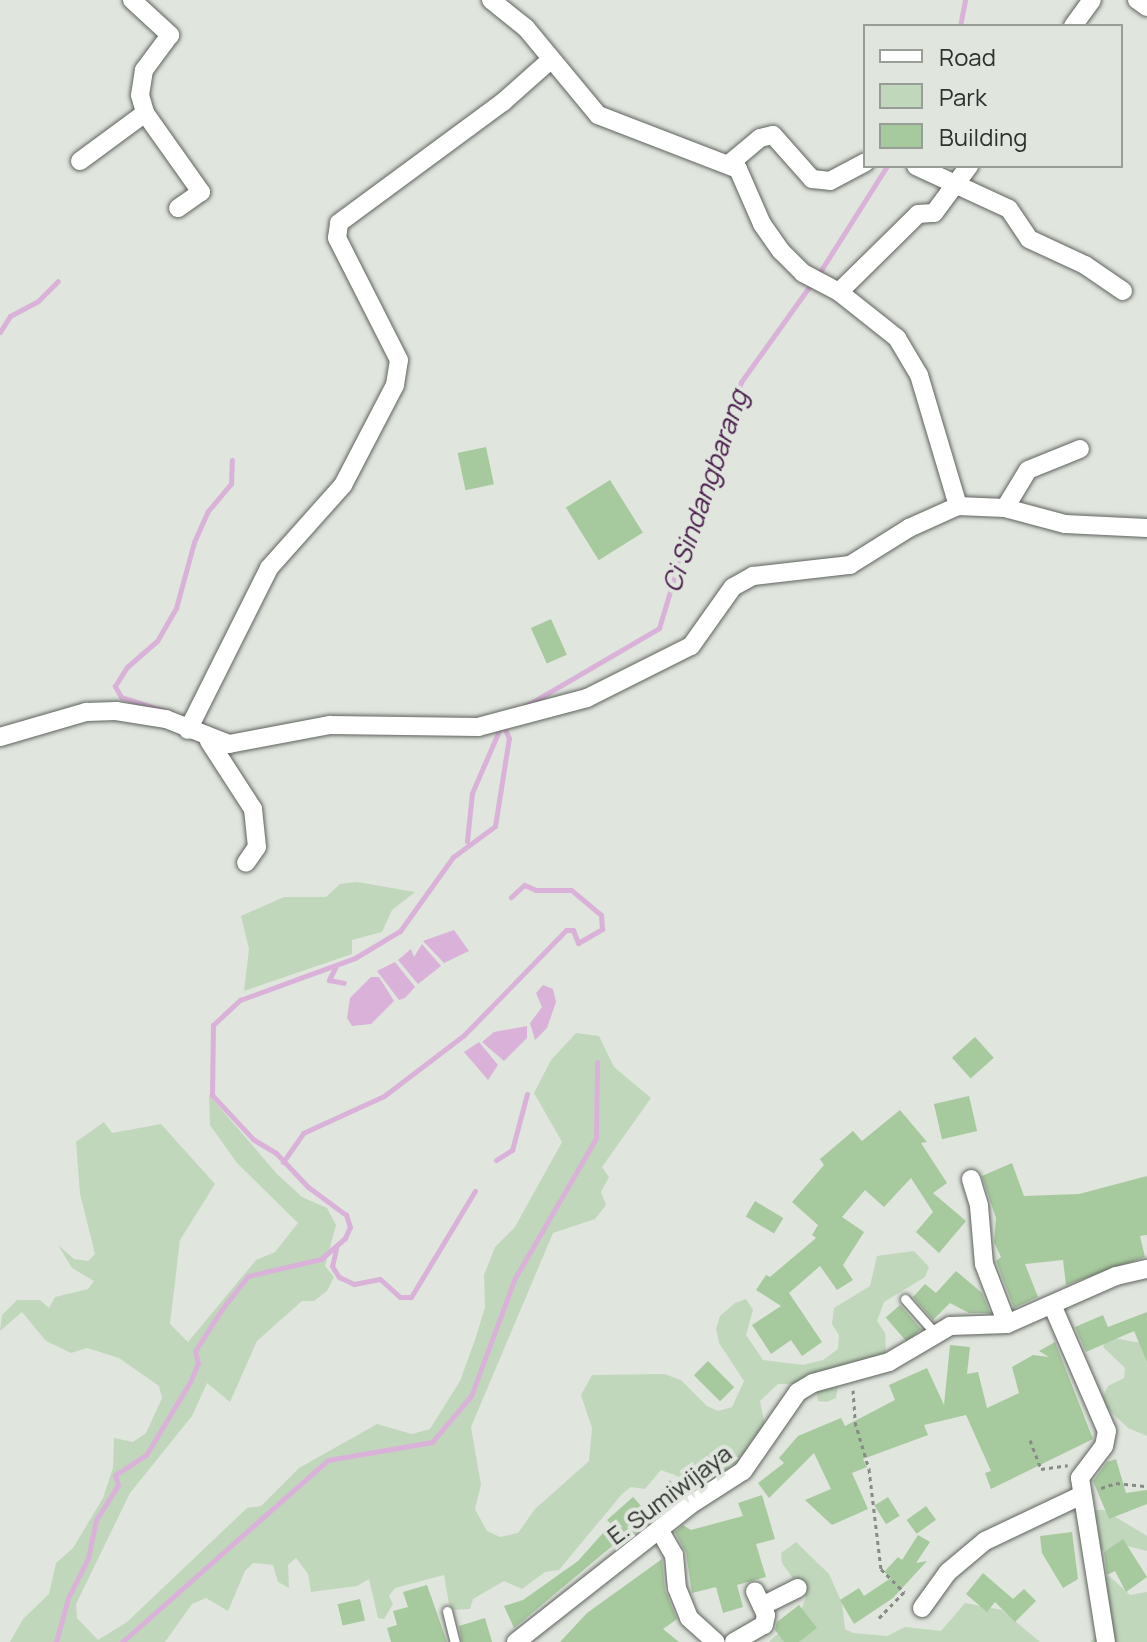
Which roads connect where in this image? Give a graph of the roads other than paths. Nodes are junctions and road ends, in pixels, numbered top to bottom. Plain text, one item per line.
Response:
1 (132, 0) edge
2 (491, 0) edge
3 (1092, 0) edge
4 (1137, 0) edge
5 (1147, 7) edge
6 (1074, 24) edge
7 (548, 62) junction
8 (145, 113) junction
9 (80, 161) dead end
10 (863, 163) edge
11 (729, 164) junction
12 (920, 168) edge
13 (968, 168) edge
14 (955, 185) junction
15 (178, 208) dead end
16 (831, 289) junction
17 (1123, 291) dead end
18 (1080, 449) dead end
19 (958, 506) junction
20 (1005, 508) junction
21 (1147, 528) edge
22 (188, 730) junction
23 (0, 737) edge
24 (209, 741) junction
25 (246, 863) dead end
26 (971, 1179) dead end
27 (1147, 1269) edge
28 (905, 1299) dead end
29 (1053, 1307) junction
30 (1007, 1324) junction
31 (935, 1333) junction
32 (1082, 1495) junction
33 (660, 1531) junction
34 (798, 1588) dead end
35 (922, 1608) dead end
36 (447, 1611) dead end
37 (455, 1642) edge
38 (516, 1642) edge
39 (716, 1642) edge
40 (734, 1642) edge
41 (1106, 1642) edge

1 - 8 street
2 - 7 street
3 - 6 street
4 - 5 street
7 - 11 street
7 - 22 street
8 - 9 street
8 - 15 street
10 - 11 street
11 - 16 street
12 - 14 street
13 - 14 street
14 - 16 street
14 - 17 street
16 - 19 street
18 - 20 street
19 - 20 street
19 - 24 street
20 - 21 street
22 - 23 street
22 - 24 street
24 - 25 street
26 - 30 street
27 - 29 street, E. Sumiwijaya
28 - 31 lane
29 - 30 street, E. Sumiwijaya
29 - 32 street
30 - 31 street, E. Sumiwijaya
31 - 33 street, E. Sumiwijaya
32 - 35 street
32 - 41 street
33 - 38 street, E. Sumiwijaya
33 - 39 street
34 - 40 street
36 - 37 lane

